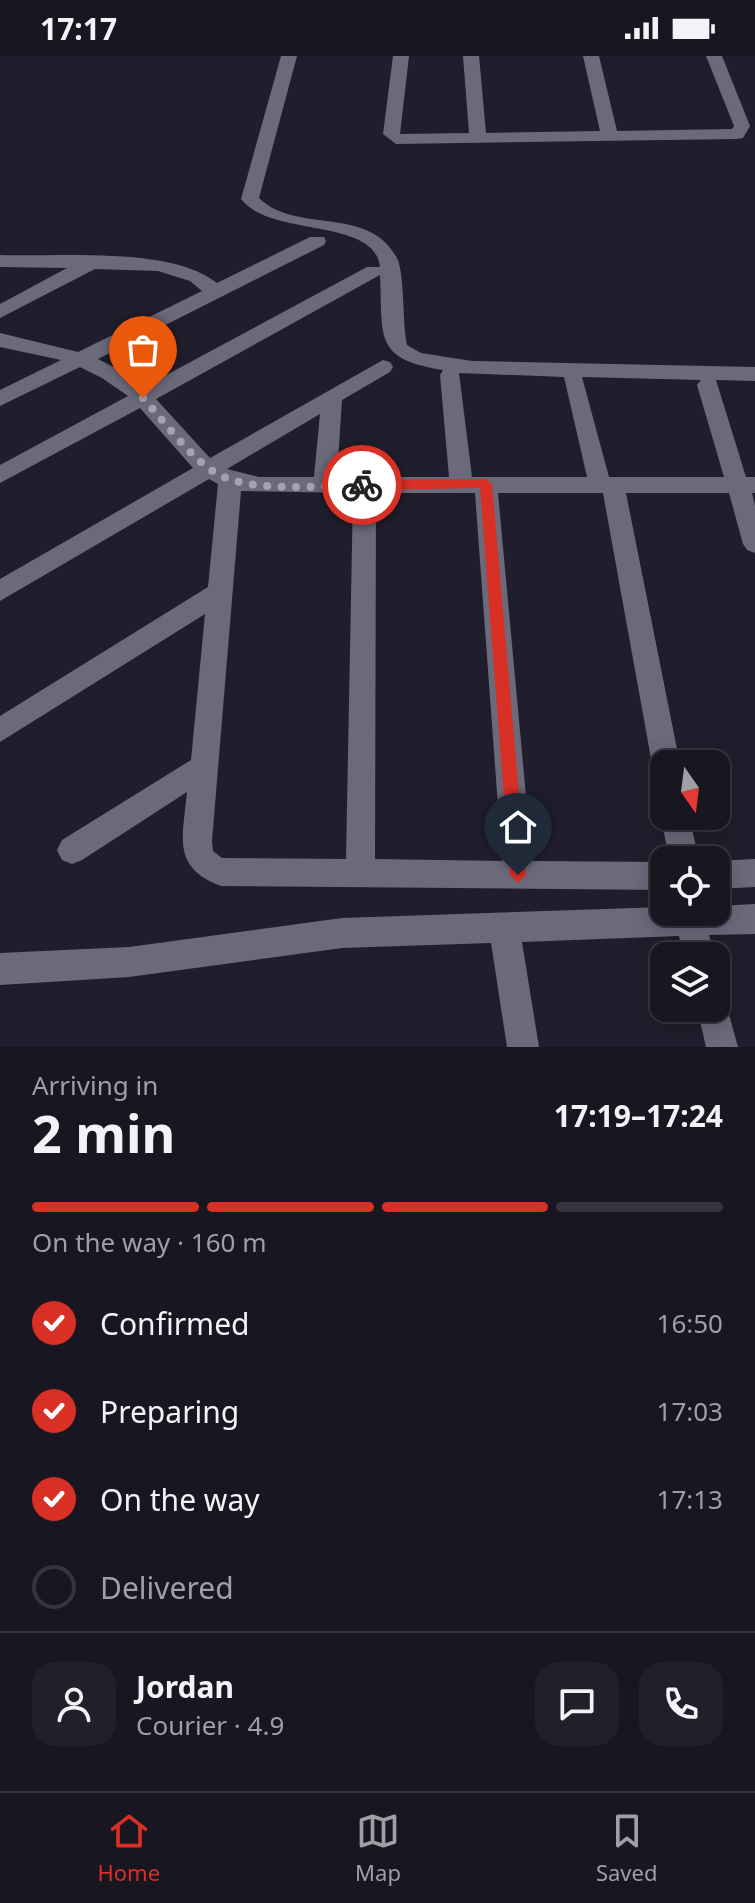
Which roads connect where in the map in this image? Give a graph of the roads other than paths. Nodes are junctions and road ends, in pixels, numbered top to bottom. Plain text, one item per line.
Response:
1 (289, 56) edge
2 (401, 56) edge
3 (471, 56) edge
4 (591, 56) edge
5 (714, 56) edge
6 (610, 137) junction
7 (478, 138) junction
8 (317, 241) dead end
9 (0, 261) edge
10 (91, 263) junction
11 (374, 271) dead end
12 (215, 292) junction
13 (0, 312) edge
14 (0, 340) edge
15 (77, 360) junction
16 (383, 367) dead end
17 (755, 374) edge
18 (450, 375) dead end
19 (573, 379) dead end
20 (708, 385) dead end
21 (332, 397) junction
22 (143, 398) junction
23 (0, 399) edge
24 (0, 475) edge
25 (220, 475) junction
26 (474, 484) junction
27 (606, 484) junction
28 (325, 485) junction
29 (365, 485) junction
30 (747, 485) edge
31 (755, 544) edge
32 (0, 591) edge
33 (220, 592) junction
34 (0, 730) edge
35 (663, 750) edge
36 (203, 767) junction
37 (72, 850) dead end
38 (755, 873) edge
39 (730, 874) edge
40 (360, 875) junction
41 (518, 875) junction
42 (650, 876) edge
43 (755, 919) edge
44 (730, 921) edge
45 (650, 924) edge
46 (504, 928) junction
47 (0, 969) edge
48 (716, 1022) edge
49 (523, 1047) edge
50 (722, 1047) edge

1 - 17 street
2 - 7 street
3 - 7 street
4 - 6 street
5 - 6 street
6 - 7 street
8 - 12 street
9 - 10 street
10 - 12 street
10 - 13 street
11 - 22 street
12 - 15 street
14 - 15 street
15 - 22 street
15 - 23 street
16 - 21 street
18 - 26 street
19 - 27 street
20 - 30 street
21 - 25 street
21 - 28 street
22 - 24 street
22 - 25 street
25 - 28 street
25 - 32 street
25 - 33 street
26 - 27 street
26 - 29 street
26 - 41 street
27 - 30 street
27 - 35 street
28 - 29 street
29 - 40 street
30 - 31 street
33 - 34 street
33 - 36 street
36 - 37 street
36 - 40 street
38 - 39 street
40 - 41 street
41 - 42 street
43 - 44 street
45 - 46 street
46 - 47 street
46 - 49 street
48 - 50 street

